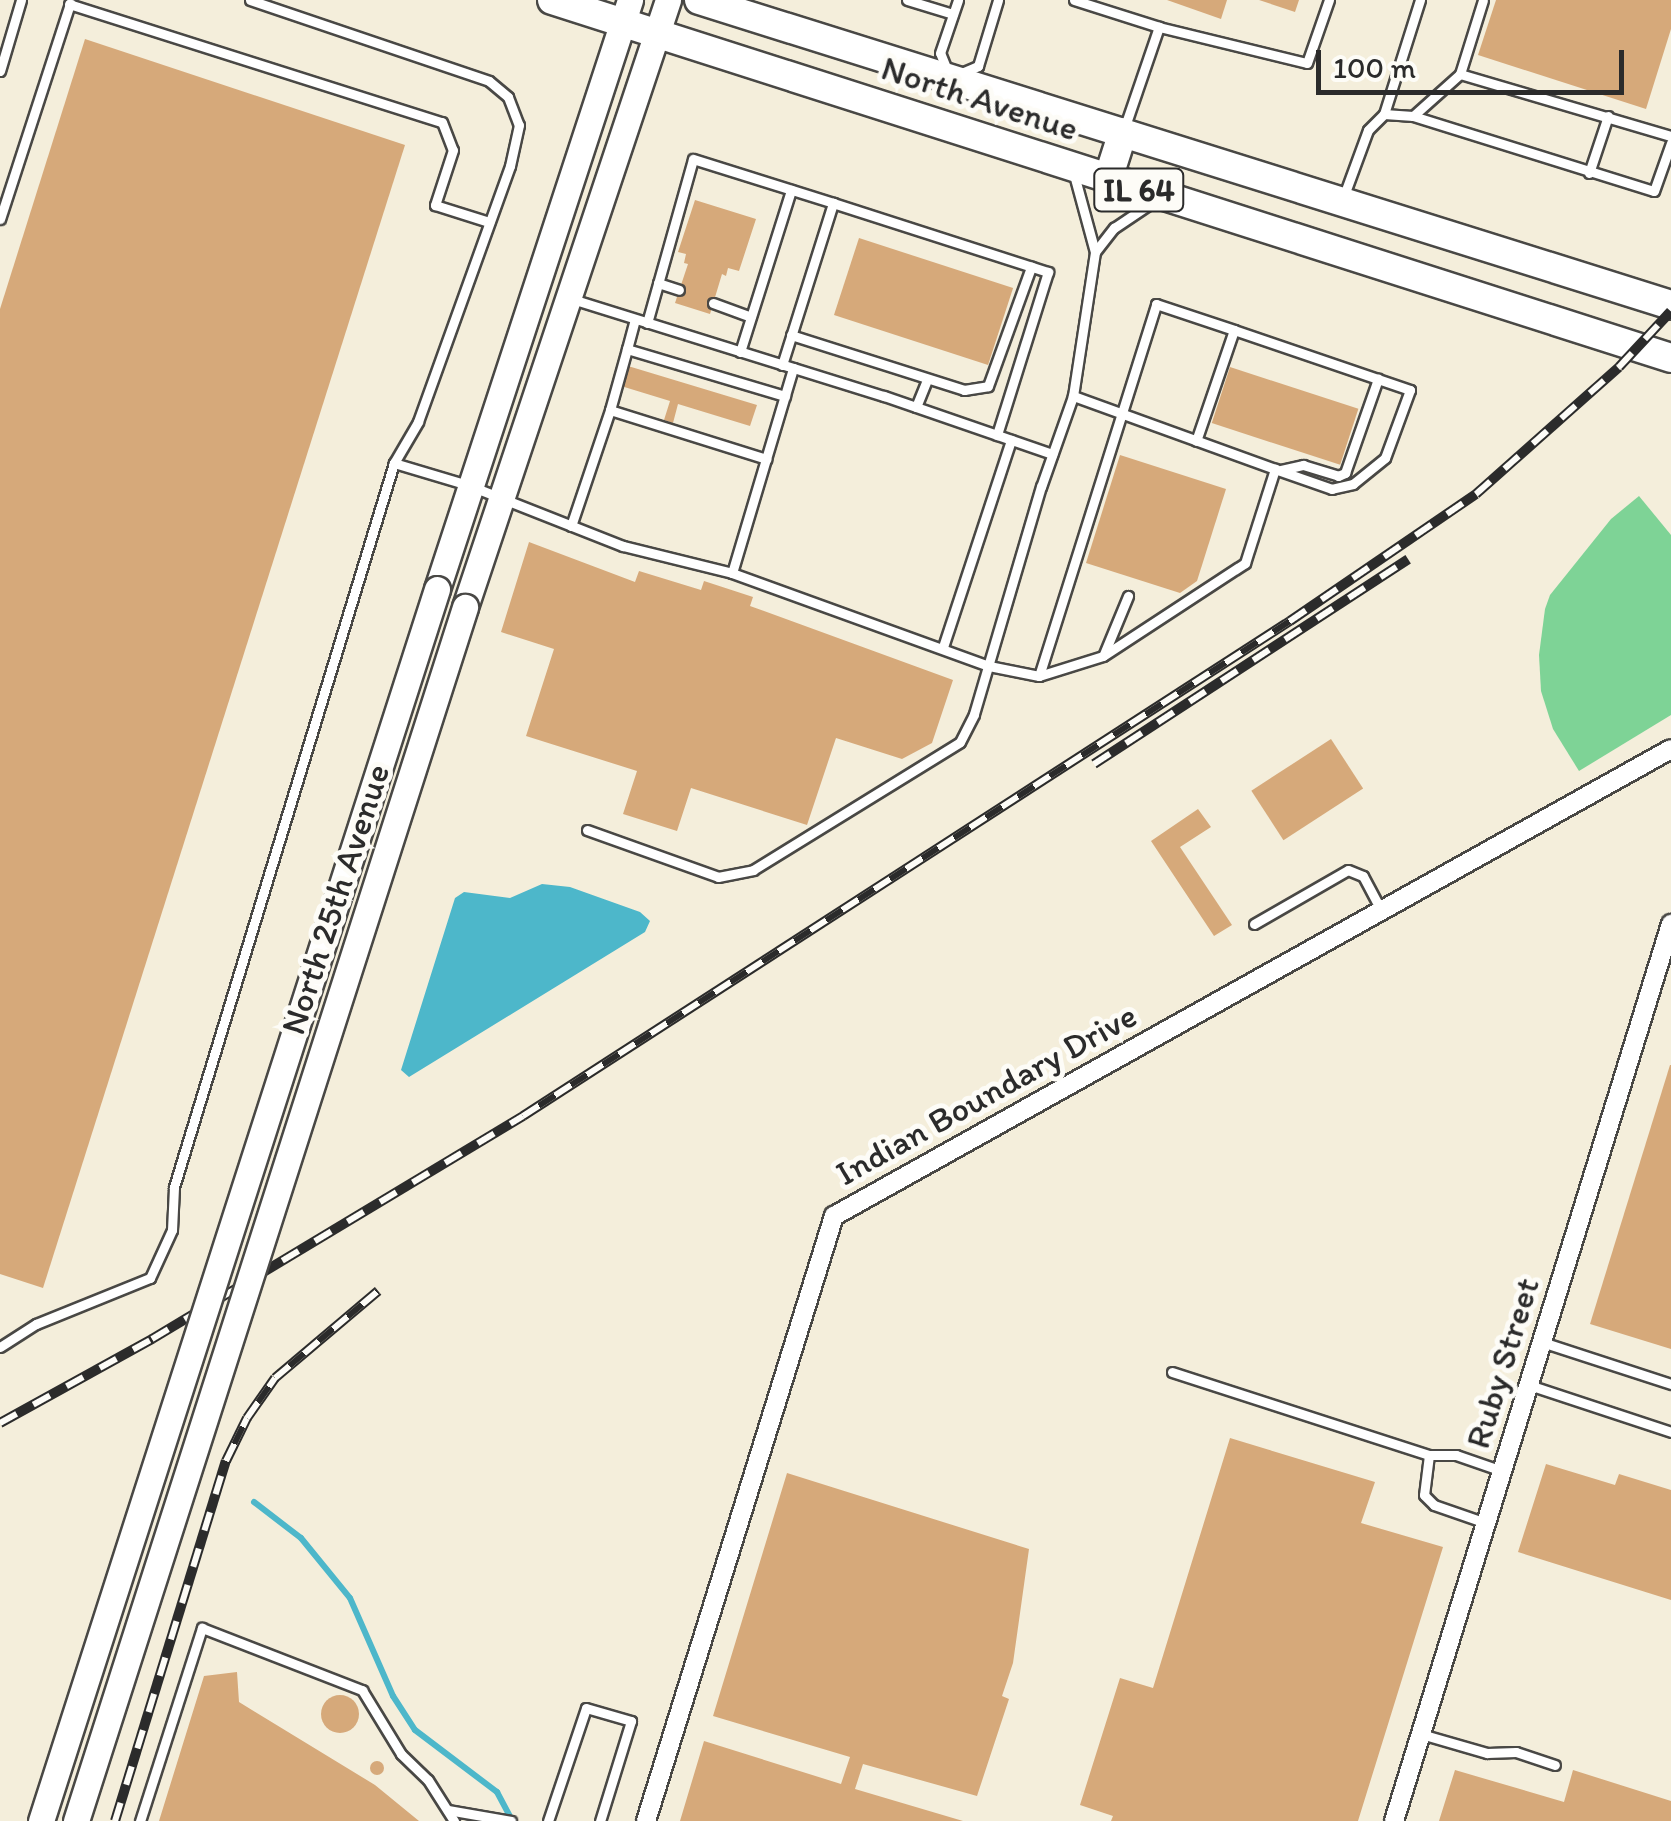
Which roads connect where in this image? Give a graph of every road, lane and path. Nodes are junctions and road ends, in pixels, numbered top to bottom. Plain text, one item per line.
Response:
1 (21, 0) edge
2 (250, 0) edge
3 (552, 0) edge
4 (668, 0) edge
5 (698, 0) edge
6 (907, 0) edge
7 (958, 0) edge
8 (998, 0) edge
9 (1074, 0) edge
10 (1328, 0) edge
11 (1420, 0) edge
12 (1482, 0) edge
13 (71, 2) edge
14 (627, 11) edge
15 (953, 14) junction
16 (1159, 28) junction
17 (657, 33) junction
18 (0, 70) edge
19 (1460, 74) junction
20 (950, 78) junction
21 (1384, 114) junction
22 (1413, 116) junction
23 (1608, 116) junction
24 (936, 124) junction
25 (1123, 132) junction
26 (1671, 140) edge
27 (1072, 168) junction
28 (1588, 173) junction
29 (1108, 180) junction
30 (792, 190) junction
31 (1160, 196) junction
32 (1342, 201) junction
33 (834, 204) junction
34 (0, 219) edge
35 (490, 222) junction
36 (1095, 252) junction
37 (1032, 267) junction
38 (658, 283) junction
39 (679, 290) dead end
40 (569, 298) junction
41 (713, 303) dead end
42 (1671, 305) edge
43 (751, 316) junction
44 (635, 320) junction
45 (647, 323) junction
46 (1234, 330) junction
47 (791, 336) junction
48 (627, 349) junction
49 (740, 352) junction
50 (1671, 358) edge
51 (782, 364) junction
52 (793, 368) junction
53 (1378, 379) junction
54 (927, 380) junction
55 (785, 396) junction
56 (1073, 396) junction
57 (916, 407) junction
58 (610, 410) junction
59 (1120, 414) junction
60 (998, 435) junction
61 (1011, 440) junction
62 (1196, 441) junction
63 (1052, 454) junction
64 (766, 459) junction
65 (394, 463) junction
66 (1277, 470) junction
67 (468, 485) junction
68 (500, 498) junction
69 (571, 526) junction
70 (732, 573) junction
71 (1128, 596) dead end
72 (943, 646) junction
73 (1104, 656) junction
74 (990, 666) junction
75 (1039, 676) junction
76 (1671, 748) edge
77 (587, 830) dead end
78 (1381, 910) junction
79 (1254, 924) dead end
80 (1671, 924) edge
81 (1542, 1342) junction
82 (0, 1347) edge
83 (1172, 1372) dead end
84 (1671, 1384) edge
85 (1529, 1385) junction
86 (1671, 1432) edge
87 (1429, 1455) junction
88 (1502, 1471) junction
89 (1486, 1523) junction
90 (1421, 1734) junction
91 (1555, 1765) dead end
92 (448, 1810) junction
93 (41, 1821) edge
94 (76, 1821) edge
95 (140, 1821) edge
96 (454, 1821) edge
97 (511, 1821) edge
98 (548, 1821) edge
99 (600, 1821) edge
100 (646, 1821) edge
101 (1394, 1821) edge

1 - 18 lane
2 - 35 lane
3 - 14 main road, North Avenue / IL 64
4 - 17 main road, North 25th Avenue
5 - 20 main road, North Avenue / IL 64
6 - 15 lane
7 - 15 lane
8 - 20 lane
9 - 16 lane
10 - 16 lane
11 - 21 lane
12 - 19 lane
13 - 34 lane
13 - 35 lane
14 - 17 main road, North Avenue / IL 64
14 - 67 main road, North 25th Avenue
15 - 20 lane
16 - 25 lane
17 - 24 main road, North Avenue / IL 64
17 - 40 main road, North 25th Avenue
19 - 22 lane
19 - 23 lane
20 - 24 main road
20 - 25 main road, North Avenue / IL 64
21 - 22 lane
21 - 32 lane
22 - 28 lane
23 - 26 lane
23 - 28 lane
24 - 27 main road, North Avenue / IL 64
25 - 29 main road
25 - 32 main road, North Avenue / IL 64
26 - 28 lane
27 - 29 main road, North Avenue / IL 64
27 - 36 lane
29 - 31 main road, North Avenue / IL 64
30 - 33 lane
30 - 38 lane
30 - 43 lane
31 - 36 lane
31 - 50 main road, North Avenue / IL 64
32 - 42 main road, North Avenue / IL 64
33 - 37 lane
33 - 47 lane
35 - 65 lane
36 - 56 lane
37 - 54 lane
37 - 60 lane
38 - 39 lane
38 - 45 lane
40 - 44 lane
40 - 68 main road, North 25th Avenue
41 - 43 lane
43 - 49 lane
44 - 45 lane
44 - 48 lane
45 - 49 lane
46 - 53 lane
46 - 59 lane
46 - 62 lane
47 - 51 lane
47 - 54 lane
48 - 55 lane
48 - 58 lane
49 - 51 lane
51 - 52 lane
52 - 55 lane
52 - 57 lane
53 - 66 lane
53 - 66 lane
54 - 57 lane
55 - 64 lane
56 - 59 lane
56 - 63 lane
57 - 60 lane
58 - 64 lane
58 - 69 lane
59 - 62 lane
59 - 75 lane
60 - 61 lane
61 - 63 lane
61 - 72 lane
62 - 66 lane
63 - 74 lane
64 - 70 lane
65 - 67 lane
65 - 82 lane
66 - 73 lane
67 - 68 lane
67 - 93 main road, North 25th Avenue, bridge
68 - 69 lane
68 - 94 main road, North 25th Avenue, bridge
69 - 70 lane
70 - 72 lane
71 - 73 lane
72 - 74 lane
73 - 75 lane
74 - 75 lane
74 - 77 lane
76 - 78 street, Indian Boundary Drive
78 - 79 lane
78 - 100 street, Indian Boundary Drive
80 - 81 street, Ruby Street
81 - 84 lane
81 - 85 street, Ruby Street
83 - 87 lane
85 - 86 lane
85 - 88 street, Ruby Street
87 - 88 lane
87 - 89 lane
88 - 89 street, Ruby Street
89 - 90 street, Ruby Street
90 - 91 lane
90 - 101 street, Ruby Street
92 - 95 lane
92 - 96 lane
92 - 97 lane
98 - 99 lane

